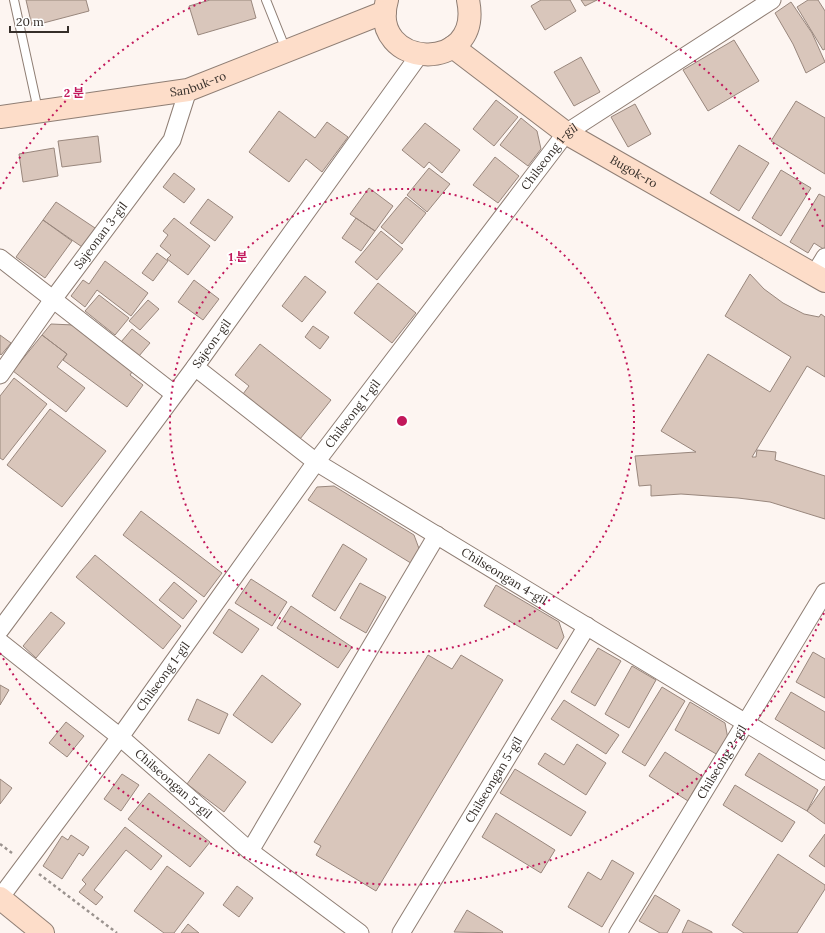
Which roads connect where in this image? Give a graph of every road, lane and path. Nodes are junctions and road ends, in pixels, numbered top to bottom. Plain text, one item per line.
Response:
1 (14, 0) edge
2 (266, 0) edge
3 (468, 0) edge
4 (772, 0) edge
5 (386, 6) edge
6 (453, 47) junction
7 (286, 51) junction
8 (420, 54) junction
9 (188, 90) junction
10 (38, 111) junction
11 (0, 116) edge
12 (566, 133) junction
13 (0, 258) edge
14 (821, 271) edge
15 (54, 298) junction
16 (195, 367) junction
17 (0, 375) edge
18 (173, 393) junction
19 (316, 462) junction
20 (437, 535) junction
21 (825, 592) edge
22 (587, 626) junction
23 (0, 630) edge
24 (0, 642) edge
25 (746, 723) junction
26 (120, 737) junction
27 (825, 771) edge
28 (0, 844) edge
29 (250, 851) junction
30 (26, 864) junction
31 (0, 898) edge
32 (44, 933) edge
33 (117, 933) edge
34 (360, 933) edge
35 (401, 933) edge
36 (618, 933) edge

1 - 10 lane
2 - 7 lane
3 - 6 street
4 - 12 street, Chilseong 1-gil
5 - 7 street, Sanbuk-ro
5 - 8 street
6 - 8 street
6 - 12 street, Bugok-ro
7 - 9 street, Sanbuk-ro
8 - 16 street, Sajeon-gil
9 - 10 street, Sanbuk-ro
9 - 15 street, Sajeonan 3-gil
10 - 11 street, Sanbuk-ro
12 - 14 street, Bugok-ro
12 - 19 street, Chilseong 1-gil
13 - 15 street
15 - 17 street, Sajeonan 3-gil
15 - 18 street
16 - 18 street, Sajeon-gil
16 - 19 street, Chilseongan 4-gil
18 - 23 street, Sajeon-gil
19 - 20 street, Chilseongan 4-gil
19 - 26 street, Chilseong 1-gil
20 - 22 street, Chilseongan 4-gil
20 - 29 street
21 - 25 street, Chilseong 2-gil
22 - 25 street, Chilseongan 4-gil
22 - 35 street, Chilseongan 5-gil
24 - 26 street, Chilseongan 5-gil
25 - 27 street, Chilseongan 4-gil
25 - 36 street, Chilseong 2-gil
26 - 29 street, Chilseongan 5-gil
26 - 30 street, Chilseong 1-gil
28 - 30 path
29 - 34 street, Chilseongan 5-gil
30 - 31 street, Chilseong 1-gil
30 - 33 path
31 - 32 street

